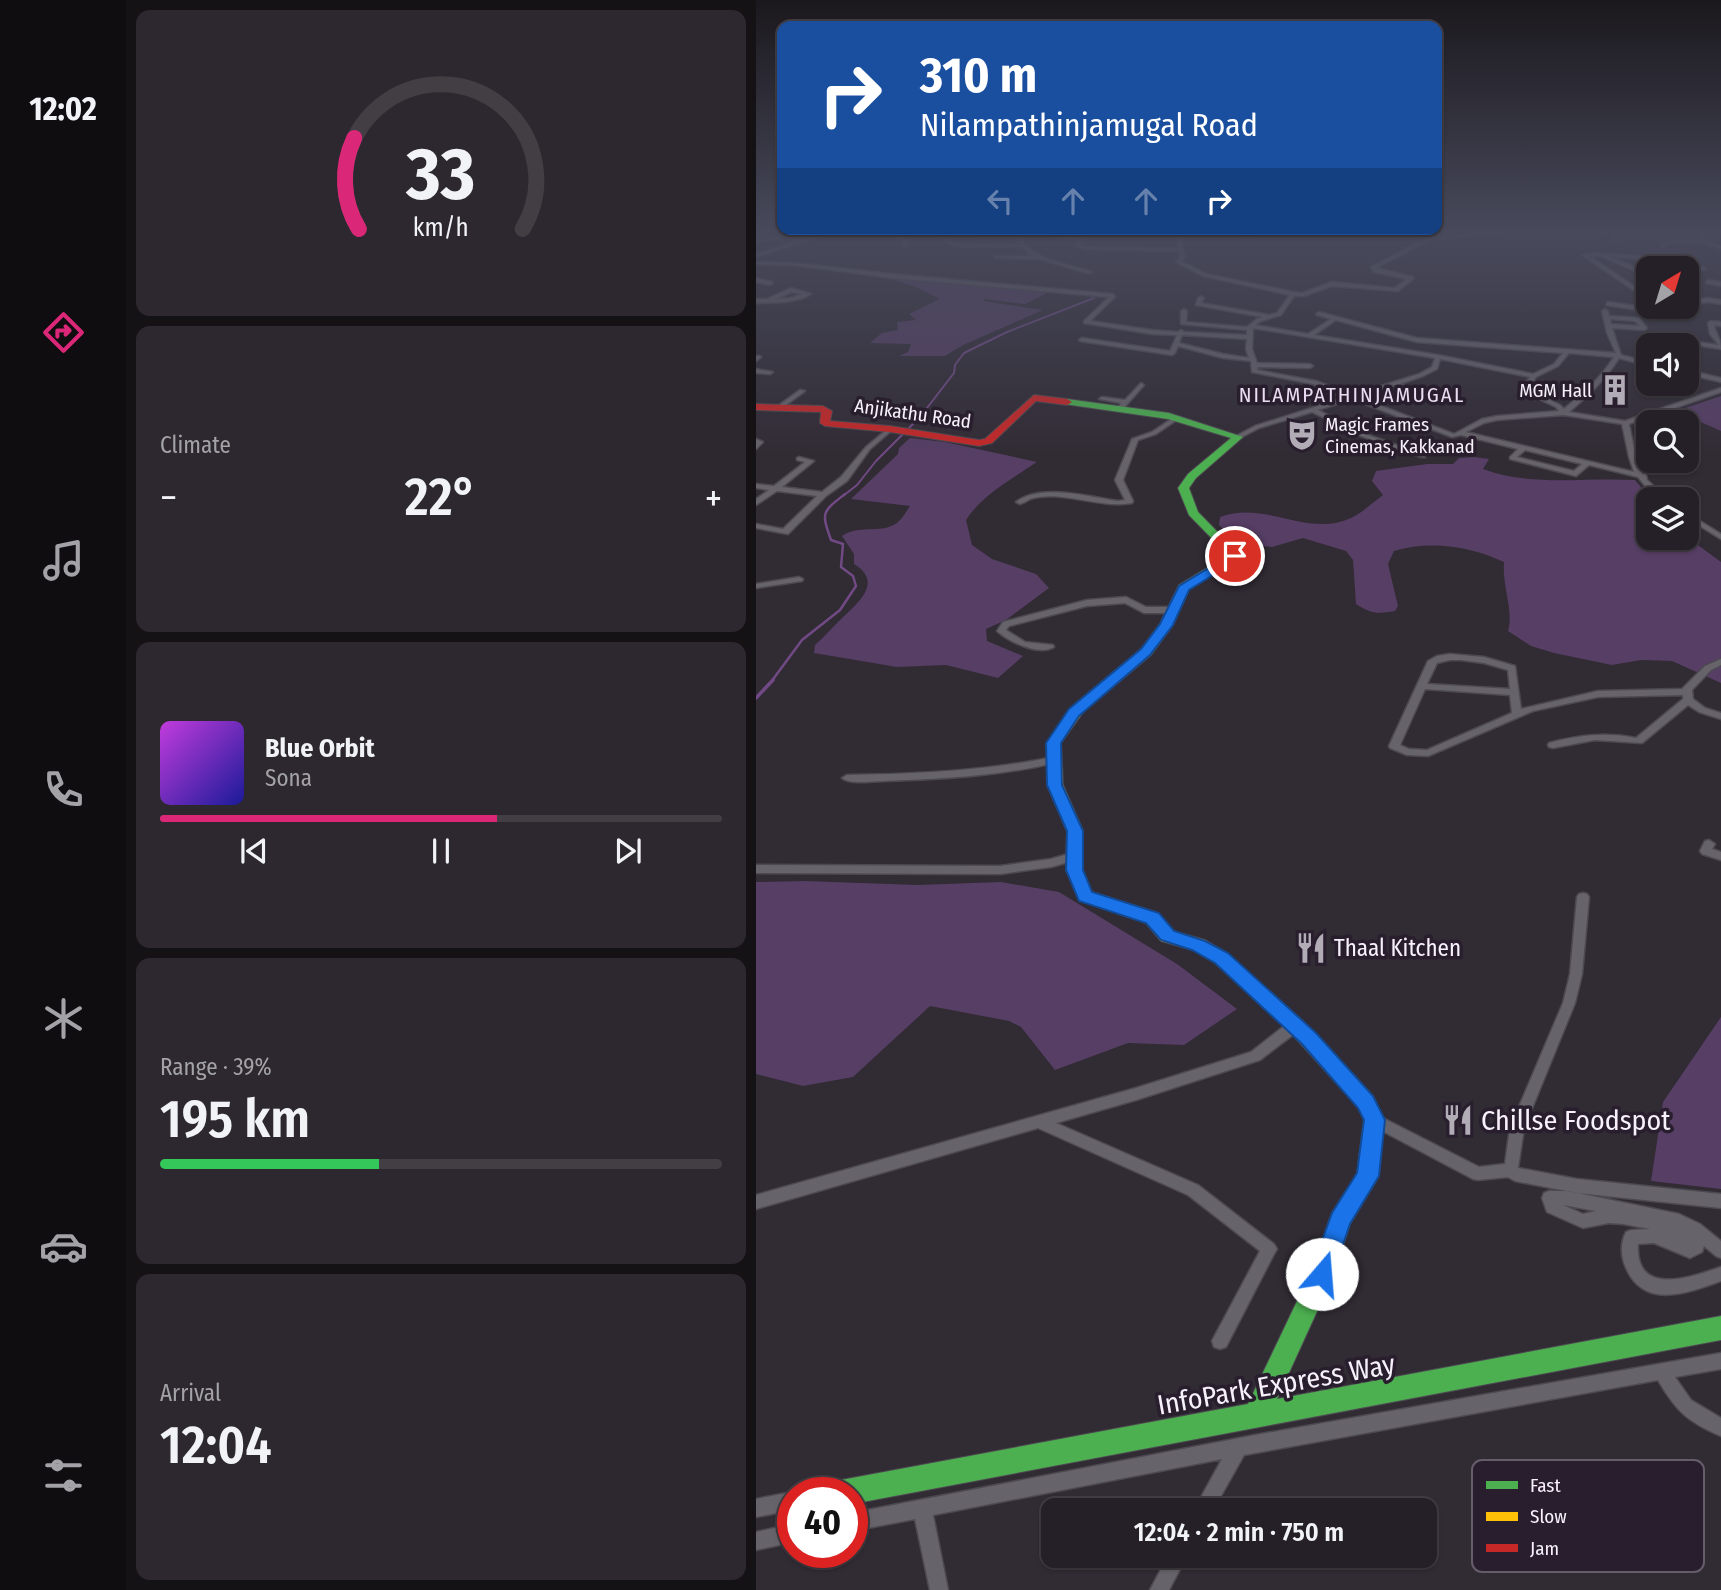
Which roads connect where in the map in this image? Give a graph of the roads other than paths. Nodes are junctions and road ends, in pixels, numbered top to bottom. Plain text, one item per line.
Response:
1 (1102, 306) edge
2 (1211, 306) edge
3 (1284, 306) edge
4 (1222, 308) junction
5 (1636, 310) edge
6 (1184, 311) dead end
7 (1607, 311) junction
8 (1319, 314) dead end
9 (1270, 317) junction
10 (1336, 318) junction
11 (1721, 324) edge
12 (1213, 325) junction
13 (1608, 326) junction
14 (1251, 328) junction
15 (1181, 332) junction
16 (1686, 332) dead end
17 (1309, 336) junction
18 (1250, 337) junction
19 (1082, 340) dead end
20 (1469, 343) junction
21 (1699, 343) edge
22 (1176, 344) junction
23 (1720, 344) edge
24 (1507, 346) junction
25 (1568, 351) junction
26 (1616, 355) junction
27 (1438, 357) junction
28 (1455, 359) junction
29 (1636, 361) edge
30 (1254, 363) junction
31 (1490, 365) junction
32 (1310, 366) dead end
33 (756, 371) edge
34 (770, 372) dead end
35 (1699, 375) edge
36 (1534, 376) junction
37 (1721, 380) edge
38 (1396, 384) junction
39 (1142, 385) dead end
40 (1721, 390) edge
41 (802, 391) dead end
42 (1431, 397) dead end
43 (1355, 398) junction
44 (1102, 399) dead end
45 (1123, 405) junction
46 (756, 407) edge
47 (780, 407) junction
48 (1314, 410) junction
49 (1564, 413) junction
50 (1176, 418) junction
51 (1625, 423) junction
52 (890, 429) junction
53 (1461, 433) junction
54 (1238, 437) junction
55 (756, 442) edge
56 (756, 447) edge
57 (1522, 449) junction
58 (1423, 456) dead end
59 (799, 459) dead end
60 (1586, 464) junction
61 (1643, 476) junction
62 (756, 486) edge
63 (1648, 487) edge
64 (775, 489) junction
65 (823, 494) junction
66 (1020, 502) dead end
67 (756, 503) edge
68 (1699, 523) edge
69 (756, 526) edge
70 (1721, 537) edge
71 (799, 579) dead end
72 (756, 586) edge
73 (1174, 610) junction
74 (1050, 647) dead end
75 (1721, 662) edge
76 (1422, 686) junction
77 (1515, 692) junction
78 (1688, 696) junction
79 (1517, 715) junction
80 (1721, 716) edge
81 (1553, 745) dead end
82 (1054, 760) junction
83 (847, 778) dead end
84 (1709, 844) dead end
85 (1074, 856) junction
86 (1721, 856) edge
87 (756, 869) edge
88 (1583, 897) dead end
89 (1293, 1027) junction
90 (1374, 1120) junction
91 (1037, 1121) junction
92 (1511, 1170) junction
93 (1588, 1186) junction
94 (1721, 1201) edge
95 (756, 1202) edge
96 (1593, 1204) junction
97 (1721, 1251) edge
98 (1721, 1275) edge
99 (1721, 1328) edge
100 (1220, 1341) dead end
101 (1721, 1361) edge
102 (1662, 1371) junction
103 (1256, 1415) junction
104 (1721, 1427) edge
105 (1238, 1448) junction
106 (868, 1488) edge
107 (1210, 1498) edge
108 (777, 1504) edge
109 (922, 1507) junction
110 (756, 1508) edge
111 (868, 1519) edge
112 (777, 1537) edge
113 (756, 1541) edge
114 (1171, 1568) edge
115 (939, 1590) edge
116 (1159, 1590) edge

1 - 15 street
2 - 4 street
3 - 9 street
4 - 9 street
4 - 12 street
5 - 7 street
6 - 12 street
7 - 13 street
7 - 13 street
8 - 10 street
9 - 14 street
10 - 17 street
10 - 20 street
11 - 23 street
12 - 14 street
13 - 26 street
14 - 17 street
14 - 18 street
15 - 18 street
15 - 22 street
16 - 23 street
17 - 27 street
18 - 30 street
19 - 22 street
20 - 24 street
20 - 28 street
21 - 23 street
22 - 30 street
24 - 25 street
24 - 31 street
25 - 26 street
25 - 36 street
26 - 29 street
26 - 49 street
27 - 28 street
27 - 38 street
28 - 31 street
30 - 32 street
30 - 43 street
31 - 36 street
33 - 34 street
35 - 37 street
36 - 49 street
38 - 42 street
38 - 43 street
39 - 45 street
40 - 51 street
41 - 47 street
43 - 48 street
43 - 53 street
44 - 45 street
45 - 50 street, Anjikathu Road
45 - 52 street, Anjikathu Road
46 - 47 street, Anjikathu Road
47 - 52 street, Anjikathu Road
48 - 54 street
48 - 58 street
49 - 51 street
49 - 53 street
50 - 54 street, Anjikathu Road
50 - 66 street
51 - 61 street
52 - 65 street
53 - 57 street
54 - 73 street
55 - 56 street
57 - 60 street
57 - 60 street
59 - 64 street
60 - 61 street
61 - 63 street
62 - 64 street
64 - 65 street
64 - 67 street
65 - 69 street
68 - 70 street
71 - 72 street
73 - 74 street
73 - 82 street
75 - 78 street
76 - 77 street
76 - 77 street
76 - 79 street
77 - 79 street
78 - 79 street
78 - 80 street
78 - 81 street
82 - 83 street
82 - 85 street
84 - 86 street
85 - 87 street
85 - 89 street
88 - 92 street
89 - 90 street
89 - 91 street
90 - 92 street
90 - 103 street
91 - 95 street
91 - 100 street
92 - 93 street
93 - 94 street
93 - 96 street
96 - 97 street
96 - 98 street
99 - 103 street, InfoPark Express Way
101 - 102 street
102 - 104 street
102 - 105 street
103 - 106 street, InfoPark Express Way
105 - 107 street
105 - 109 street
108 - 110 street
109 - 111 street
109 - 115 street
112 - 113 street
114 - 116 street

